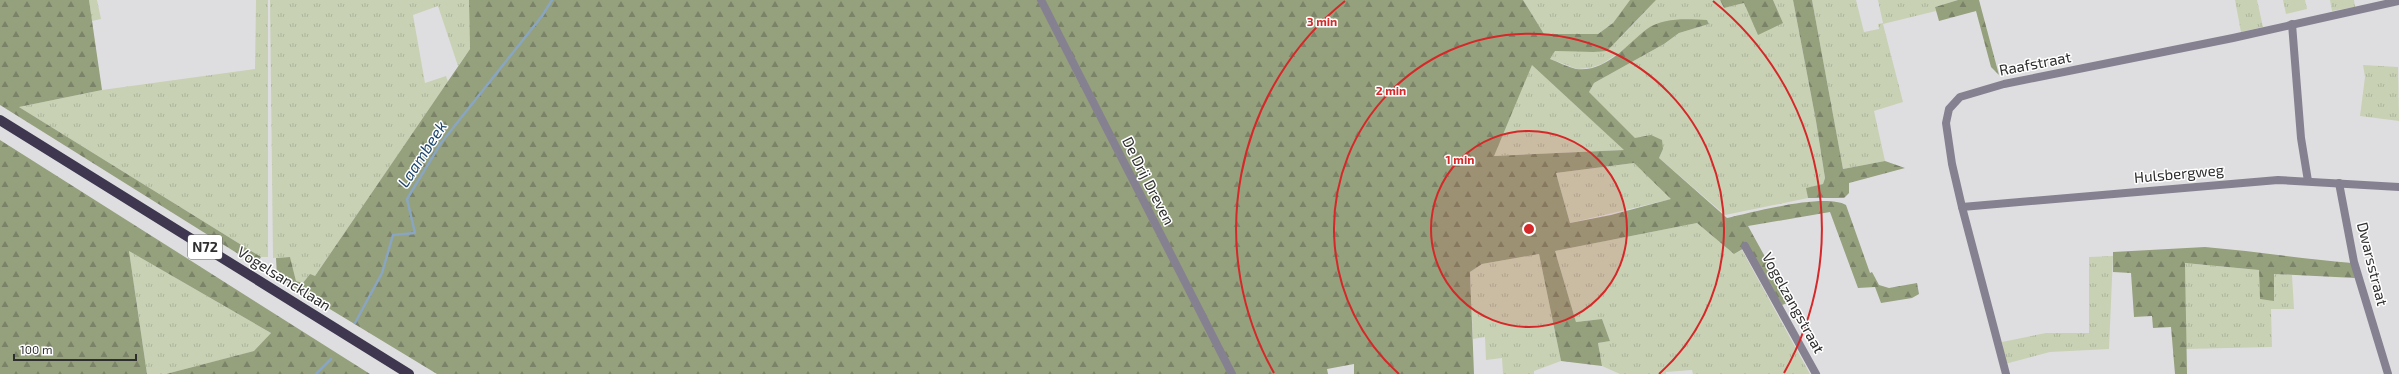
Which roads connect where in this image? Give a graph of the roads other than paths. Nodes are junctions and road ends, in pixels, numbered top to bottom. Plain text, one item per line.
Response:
1 (1041, 0) edge
2 (2399, 1) edge
3 (2292, 24) junction
4 (0, 120) edge
5 (2308, 181) junction
6 (2339, 183) junction
7 (2399, 187) edge
8 (1962, 207) junction
9 (1745, 246) dead end
10 (409, 374) edge
11 (1232, 374) edge
12 (1816, 374) edge
13 (2006, 374) edge
14 (2388, 374) edge

1 - 11 street, De Drij Dreven
2 - 3 street, Raafstraat
3 - 5 street
3 - 8 street, Raafstraat
4 - 10 main road, Vogelsancklaan / N72
5 - 6 street, Hulsbergweg
5 - 8 street, Hulsbergweg
6 - 7 street, Hulsbergweg
6 - 14 street, Dwarsstraat
8 - 13 street, Raafstraat
9 - 12 street, Vogelzangstraat

